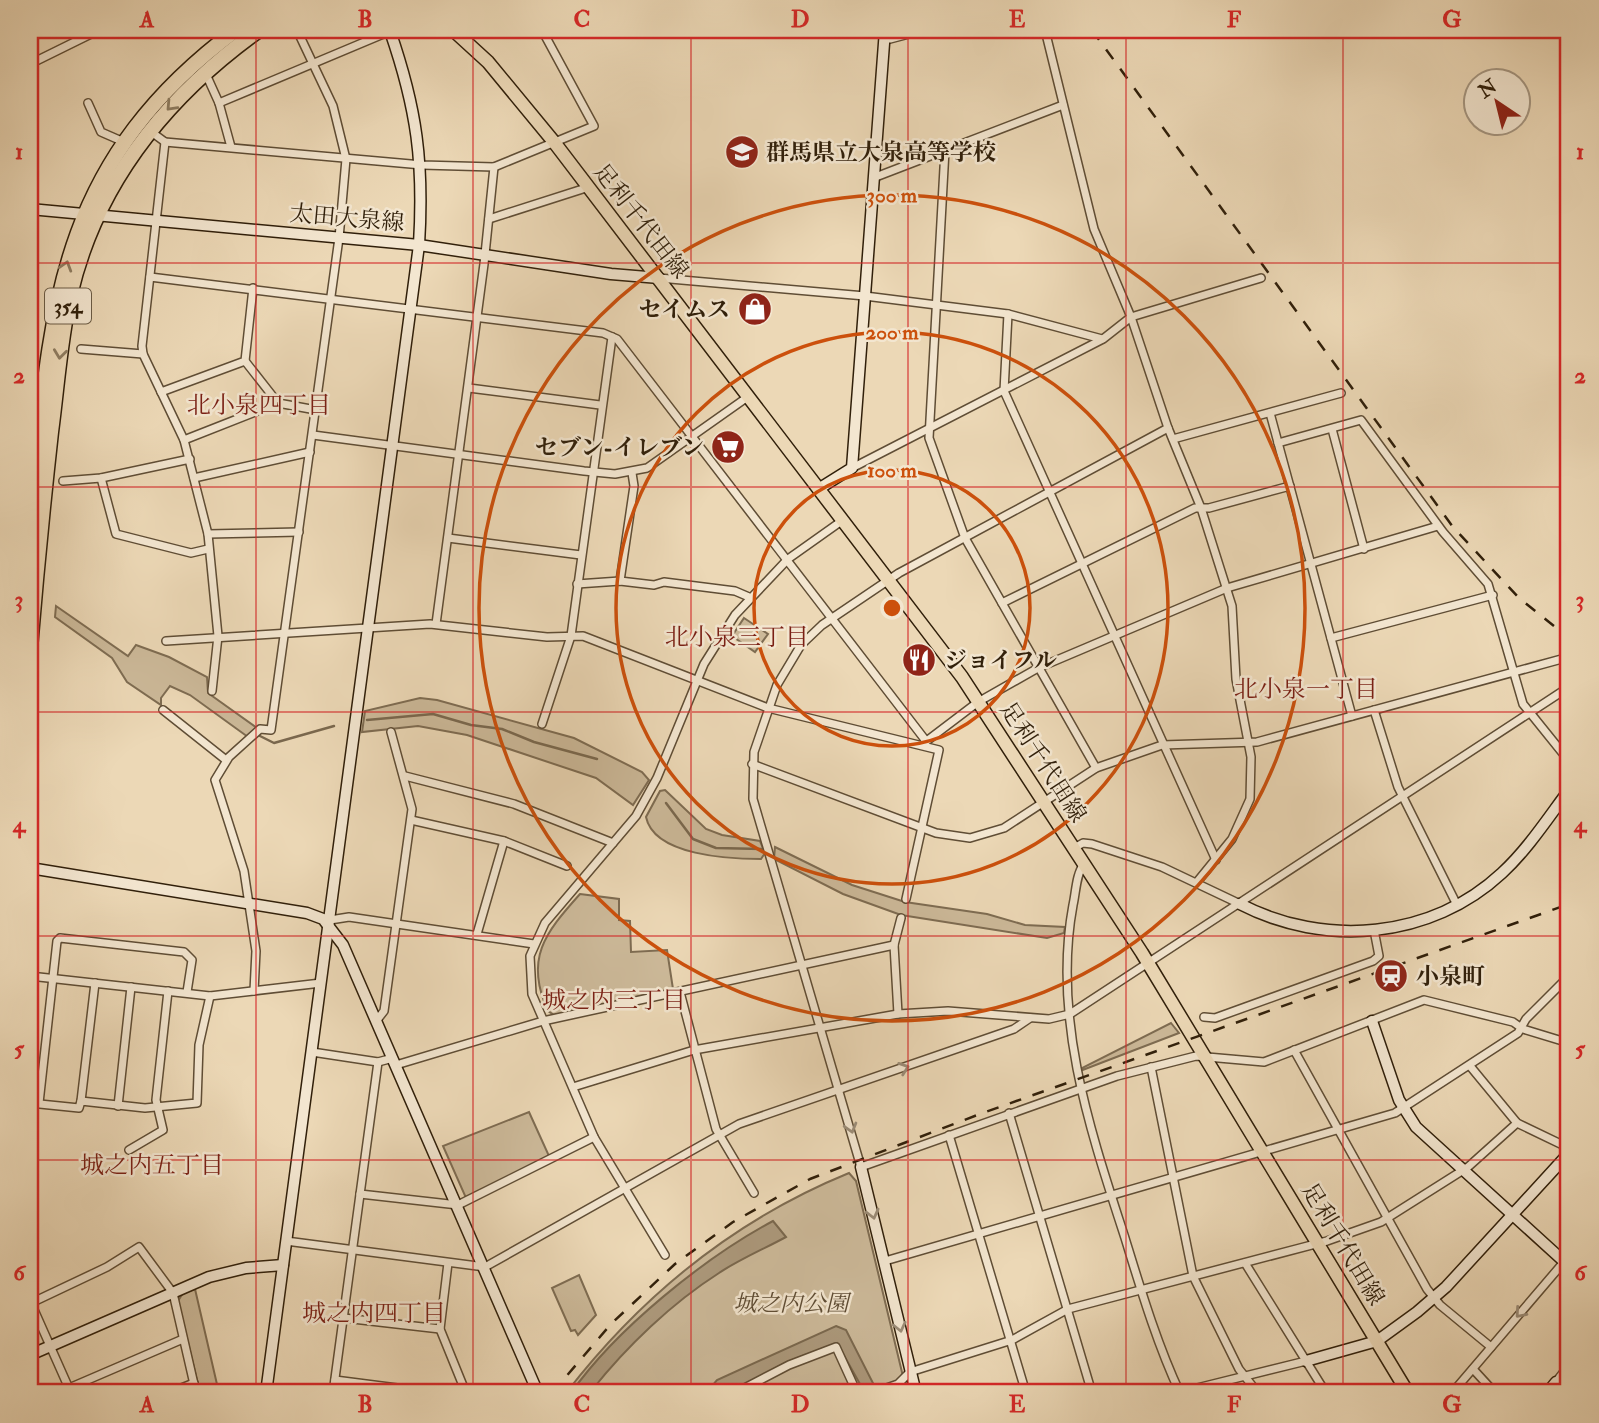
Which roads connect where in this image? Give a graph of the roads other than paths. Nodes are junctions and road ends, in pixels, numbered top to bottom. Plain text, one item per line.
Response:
1 (99, 30) edge
2 (236, 30) edge
3 (260, 30) edge
4 (296, 30) edge
5 (391, 30) edge
6 (453, 30) edge
7 (541, 30) edge
8 (924, 30) edge
9 (1045, 30) edge
10 (887, 34) edge
11 (314, 63) junction
12 (30, 64) edge
13 (205, 72) junction
14 (88, 103) dead end
15 (219, 103) junction
16 (1063, 105) junction
17 (149, 131) junction
18 (124, 142) junction
19 (165, 142) junction
20 (554, 142) junction
21 (231, 147) junction
22 (945, 150) junction
23 (346, 159) junction
24 (422, 165) junction
25 (494, 167) junction
26 (873, 178) junction
27 (589, 187) junction
28 (30, 209) edge
29 (90, 216) junction
30 (489, 219) junction
31 (156, 221) junction
32 (340, 238) junction
33 (418, 245) junction
34 (485, 255) junction
35 (150, 277) junction
36 (659, 278) junction
37 (1261, 278) dead end
38 (253, 288) junction
39 (865, 296) junction
40 (331, 299) junction
41 (935, 305) junction
42 (411, 308) junction
43 (1008, 314) junction
44 (477, 317) junction
45 (1131, 317) junction
46 (612, 337) junction
47 (1102, 339) junction
48 (81, 349) dead end
49 (143, 354) junction
50 (245, 361) junction
51 (469, 388) junction
52 (161, 391) junction
53 (1004, 391) junction
54 (1341, 393) dead end
55 (749, 396) junction
56 (278, 402) junction
57 (600, 405) junction
58 (316, 410) junction
59 (1270, 413) junction
60 (1168, 428) junction
61 (1332, 429) junction
62 (927, 431) junction
63 (313, 435) junction
64 (693, 436) junction
65 (1173, 439) junction
66 (184, 440) junction
67 (1278, 443) junction
68 (393, 446) junction
69 (310, 452) junction
70 (459, 454) junction
71 (190, 459) junction
72 (852, 468) junction
73 (592, 472) junction
74 (632, 473) junction
75 (102, 478) junction
76 (194, 478) junction
77 (63, 481) dead end
78 (1290, 486) junction
79 (820, 488) junction
80 (1049, 493) junction
81 (1201, 508) junction
82 (843, 520) junction
83 (1438, 526) junction
84 (30, 527) edge
85 (299, 532) junction
86 (208, 534) junction
87 (448, 538) junction
88 (965, 538) junction
89 (208, 549) junction
90 (1364, 549) junction
91 (581, 555) junction
92 (788, 559) junction
93 (1081, 563) junction
94 (1311, 564) junction
95 (889, 579) junction
96 (620, 581) junction
97 (578, 584) junction
98 (1227, 588) junction
99 (1493, 595) junction
100 (749, 597) junction
101 (1002, 603) junction
102 (832, 617) junction
103 (436, 624) junction
104 (369, 628) junction
105 (286, 631) junction
106 (218, 636) junction
107 (571, 636) junction
108 (1114, 637) junction
109 (1331, 638) junction
110 (166, 641) dead end
111 (30, 648) edge
112 (1569, 657) edge
113 (1038, 668) junction
114 (1514, 672) junction
115 (697, 680) junction
116 (1569, 687) edge
117 (212, 691) dead end
118 (978, 702) junction
119 (768, 708) junction
120 (163, 710) dead end
121 (1374, 710) junction
122 (1530, 713) junction
123 (1352, 716) junction
124 (542, 724) dead end
125 (391, 732) dead end
126 (1249, 740) junction
127 (923, 743) junction
128 (1162, 745) junction
129 (226, 760) junction
130 (1569, 761) edge
131 (752, 764) junction
132 (1096, 768) junction
133 (405, 776) junction
134 (1569, 790) edge
135 (1403, 796) junction
136 (1044, 802) junction
137 (411, 820) junction
138 (921, 827) junction
139 (503, 841) junction
140 (613, 843) junction
141 (1074, 848) junction
142 (1216, 860) junction
143 (1084, 863) junction
144 (567, 866) dead end
145 (30, 869) edge
146 (1197, 882) junction
147 (906, 899) dead end
148 (249, 904) junction
149 (1240, 904) junction
150 (1457, 905) junction
151 (901, 918) dead end
152 (329, 923) junction
153 (396, 923) junction
154 (1374, 930) junction
155 (477, 934) junction
156 (534, 944) junction
157 (894, 945) junction
158 (1147, 964) junction
159 (802, 965) junction
160 (30, 976) edge
161 (1569, 976) edge
162 (53, 978) junction
163 (95, 983) junction
164 (321, 983) junction
165 (131, 987) junction
166 (168, 991) junction
167 (254, 991) junction
168 (187, 992) junction
169 (680, 992) junction
170 (210, 996) junction
171 (898, 1014) junction
172 (1070, 1014) junction
173 (1204, 1017) dead end
174 (1030, 1018) junction
175 (377, 1020) junction
176 (543, 1021) junction
177 (1372, 1021) junction
178 (821, 1027) junction
179 (1523, 1028) junction
180 (1569, 1043) edge
181 (694, 1050) junction
182 (1294, 1050) junction
183 (312, 1052) junction
184 (1205, 1056) junction
185 (377, 1062) junction
186 (395, 1062) junction
187 (1470, 1066) junction
188 (1151, 1067) junction
189 (573, 1087) junction
190 (1081, 1088) junction
191 (840, 1090) junction
192 (81, 1101) junction
193 (30, 1102) edge
194 (39, 1103) junction
195 (118, 1105) junction
196 (156, 1108) junction
197 (1404, 1110) junction
198 (1009, 1113) junction
199 (1517, 1123) junction
200 (1338, 1129) junction
201 (719, 1135) junction
202 (949, 1135) junction
203 (594, 1137) junction
204 (1569, 1148) edge
205 (129, 1150) dead end
206 (1262, 1151) junction
207 (1569, 1153) edge
208 (861, 1167) junction
209 (1463, 1171) junction
210 (1172, 1177) junction
211 (624, 1189) junction
212 (360, 1194) junction
213 (754, 1194) dead end
214 (1111, 1195) junction
215 (458, 1205) junction
216 (1512, 1215) junction
217 (1039, 1216) junction
218 (1387, 1219) junction
219 (978, 1234) junction
220 (286, 1241) junction
221 (1318, 1243) junction
222 (353, 1251) junction
223 (665, 1255) dead end
224 (885, 1261) junction
225 (1568, 1261) edge
226 (448, 1263) junction
227 (1245, 1263) junction
228 (283, 1265) junction
229 (485, 1267) junction
230 (1193, 1276) junction
231 (1142, 1290) junction
232 (173, 1293) junction
233 (1434, 1298) junction
234 (1068, 1309) junction
235 (344, 1318) junction
236 (440, 1329) junction
237 (183, 1339) junction
238 (1012, 1340) junction
239 (1377, 1341) junction
240 (50, 1346) junction
241 (1491, 1347) junction
242 (30, 1355) edge
243 (1306, 1361) junction
244 (1569, 1365) edge
245 (1473, 1369) junction
246 (910, 1372) junction
247 (1244, 1376) junction
248 (335, 1380) junction
249 (1556, 1382) joint
250 (194, 1383) junction
251 (70, 1390) edge
252 (881, 1390) dead end
253 (536, 1392) edge
254 (1180, 1392) edge
255 (169, 1393) edge
256 (196, 1393) edge
257 (265, 1393) edge
258 (333, 1393) edge
259 (436, 1393) edge
260 (466, 1393) edge
261 (735, 1393) edge
262 (857, 1393) edge
263 (916, 1393) edge
264 (1026, 1393) edge
265 (1092, 1393) edge
266 (1143, 1393) edge
267 (1258, 1393) edge
268 (1326, 1393) edge
269 (1409, 1393) edge
270 (1452, 1393) edge
271 (1495, 1393) edge
272 (1547, 1393) edge

1 - 12 street
2 - 18 highway, 354
3 - 13 highway, 354
4 - 11 street
5 - 11 street
5 - 24 street
6 - 20 main road, 足利千代田線
7 - 20 street
8 - 10 street
9 - 16 street
10 - 26 street
11 - 15 street
11 - 23 street
13 - 15 street
13 -> 17 highway, 354
14 - 18 street
15 - 21 street
16 - 22 street
16 - 45 street
17 - 19 street
17 - 29 highway, 354
18 - 29 highway, 354
19 - 21 street
19 - 31 street
20 - 25 street
20 - 27 main road, 足利千代田線
21 - 23 street
22 - 26 street
22 - 41 street
23 - 24 street
23 - 32 street
24 - 25 street
24 - 33 street
25 - 30 street
26 - 39 street
27 - 30 street
27 - 36 main road, 足利千代田線
28 - 29 street, 太田大泉線
29 - 31 street, 太田大泉線
84 -> 29 highway, 354
29 -> 111 highway, 354
30 - 34 street
31 - 32 street, 太田大泉線
31 - 35 street
32 - 33 street, 太田大泉線
32 - 40 street
33 - 34 street, 太田大泉線
33 - 42 street
34 - 36 street, 太田大泉線
34 - 44 street
35 - 38 street
35 - 49 street
36 - 39 street
36 - 55 main road, 足利千代田線
37 - 45 street
38 - 40 street
38 - 50 street
39 - 41 street
39 - 72 street
40 - 42 street
40 - 58 street
41 - 43 street
41 - 62 street
42 - 44 street
42 - 68 street
43 - 47 street
43 - 53 street
44 - 46 street
44 - 51 street
45 - 47 street
45 - 60 street
46 - 57 street
46 - 64 street
47 - 53 street
48 - 49 street
49 - 52 street
50 - 52 street
50 - 56 street
51 - 57 street
51 - 70 street
52 - 66 street
53 - 62 street
53 - 80 street
54 - 59 street
55 - 64 street
55 - 79 main road, 足利千代田線
56 - 58 street
56 - 66 street
57 - 73 street
58 - 63 street
59 - 65 street
59 - 67 street
60 - 65 street
60 - 80 street
61 - 67 street
61 - 83 street
61 - 90 street
62 - 72 street
62 - 88 street
63 - 68 street
63 - 69 street
64 - 74 street
64 - 92 street
65 - 81 street
66 - 71 street
67 - 78 street
68 - 70 street
68 - 104 street
69 - 76 street
69 - 85 street
70 - 73 street
70 - 87 street
71 - 75 street
71 - 76 street
72 - 79 street
73 - 74 street
73 - 91 street
74 - 96 street
75 - 77 street
75 - 89 street
76 - 86 street
78 - 81 street
78 - 94 street
79 - 82 main road, 足利千代田線
80 - 88 street
80 - 93 street
81 - 93 street
81 - 98 street
82 - 92 street
82 - 95 main road, 足利千代田線
83 - 90 street
83 - 99 street
85 - 86 street
85 - 105 street
86 - 89 street
87 - 91 street
87 - 103 street
88 - 95 street
88 - 101 street
89 - 106 street
90 - 94 street
91 - 97 street
92 - 100 street
92 - 102 street
93 - 101 street
93 - 108 street
94 - 98 street
94 - 109 street
95 - 102 street
95 - 118 main road, 足利千代田線
96 - 97 street
96 - 100 street
97 - 107 street
98 - 108 street
98 - 126 street
99 - 109 street
99 - 114 street
100 - 115 street
101 - 113 street
102 - 119 street
102 - 127 street
103 - 104 street
103 - 107 street
104 - 105 street
104 - 152 street
105 - 106 street
105 - 129 street
106 - 110 street
106 - 117 street
107 - 115 street
107 - 124 street
108 - 113 street
108 - 128 street
109 - 123 street
112 - 114 street
113 - 118 street
113 - 132 street
114 - 121 street
114 - 122 street
115 - 119 street
115 - 140 street
116 - 122 street
118 - 127 street
118 - 136 main road, 足利千代田線
119 - 127 street
119 - 131 street
120 - 129 street
121 - 123 street
121 - 135 street
122 - 130 street
122 - 135 street
123 - 126 street
125 - 133 street
126 - 128 street
126 - 142 street
127 - 138 street
128 - 132 street
128 - 142 street
129 - 148 street
131 - 138 street
131 - 159 street
132 - 136 street
133 - 137 street
133 - 140 street
134 - 150 street
135 - 149 street
135 - 150 street
136 - 138 street
136 - 141 main road, 足利千代田線
137 - 139 street
137 - 153 street
138 - 147 street
139 - 144 street
139 - 155 street
140 - 156 street
141 - 143 main road, 足利千代田線
141 - 146 street
142 - 146 street
143 - 158 main road, 足利千代田線
143 - 172 street
145 - 148 street
146 - 149 street
148 - 152 street
148 - 167 street
149 - 154 street
149 - 158 street
150 - 154 street
151 - 157 street
152 - 153 street
152 - 164 street
152 - 175 street
153 - 155 street
153 - 175 street
154 - 173 street
155 - 156 street
156 - 176 street
157 - 159 street
157 - 171 street
158 - 172 street
158 - 184 main road, 足利千代田線
159 - 169 street
159 - 178 street
160 - 162 street
161 - 179 street
162 - 163 street
162 - 168 street
162 - 194 street
163 - 165 street
163 - 192 street
164 - 167 street
164 - 183 street
165 - 166 street
165 - 195 street
166 - 168 street
166 - 196 street
167 - 170 street
168 - 170 street
169 - 176 street
169 - 181 street
170 - 196 street
171 - 174 street
171 - 178 street
172 - 174 street
172 - 190 street
191 -> 174 street
175 - 186 street
176 - 186 street
176 - 189 street
177 - 179 street
177 - 182 street
177 - 197 street
178 - 181 street
178 - 191 street
179 - 180 street
179 - 187 street
181 - 189 street
181 - 201 street
182 - 184 street
182 - 200 street
183 - 185 street
183 - 220 street
184 - 188 street
184 - 206 main road, 足利千代田線
185 - 186 street
185 - 212 street
186 - 215 street
187 - 197 street
187 - 199 street
188 - 190 street
188 - 210 street
189 - 203 street
190 - 198 street
190 - 214 street
191 - 201 street
191 -> 208 street
192 - 194 street
192 - 195 street
193 - 194 street
195 - 196 street
196 - 205 street
197 - 200 street
197 - 209 street
198 - 202 street
198 - 217 street
199 - 204 street
199 - 209 street
200 - 206 street
200 - 218 street
201 - 211 street
201 - 213 street
202 - 208 street
202 - 219 street
203 - 211 street
203 - 215 street
206 - 210 street
206 - 221 main road, 足利千代田線
207 - 216 street
208 -> 224 street
209 - 216 street
209 - 218 street
210 - 214 street
210 - 230 street
211 - 223 street
211 - 229 street
212 - 215 street
212 - 222 street
214 - 217 street
214 - 231 street
215 - 229 street
216 - 225 street
216 - 233 street
217 - 219 street
217 - 234 street
218 - 221 street
218 - 233 street
219 - 224 street
219 - 238 street
220 - 222 street
220 - 228 street
221 - 227 street
221 - 239 main road, 足利千代田線
222 - 226 street
222 - 235 street
224 -> 246 street
225 -> 241 street
226 - 229 street
226 - 236 street
227 - 230 street
227 - 243 street
228 - 232 street
228 - 257 street
229 - 253 street
230 - 231 street
230 - 247 street
231 - 234 street
231 - 254 street
232 - 237 street
232 - 240 street
232 - 240 street
233 - 239 street
233 - 241 street
234 - 238 street
234 - 265 street
235 - 236 street
235 - 248 street
236 - 260 street
237 - 250 street
237 - 251 street
238 - 246 street
238 - 264 street
239 - 243 street
239 - 269 main road, 足利千代田線
240 - 242 street
240 - 251 street
241 - 245 street
243 - 247 street
243 - 268 street
244 - 249 street
245 - 270 street
245 - 271 street
246 - 252 street
246 - 263 street
247 - 254 street
247 - 267 street
248 - 258 street
248 - 259 street
249 - 272 street
250 - 255 street
250 - 256 street
254 - 266 street
261 - 262 street

